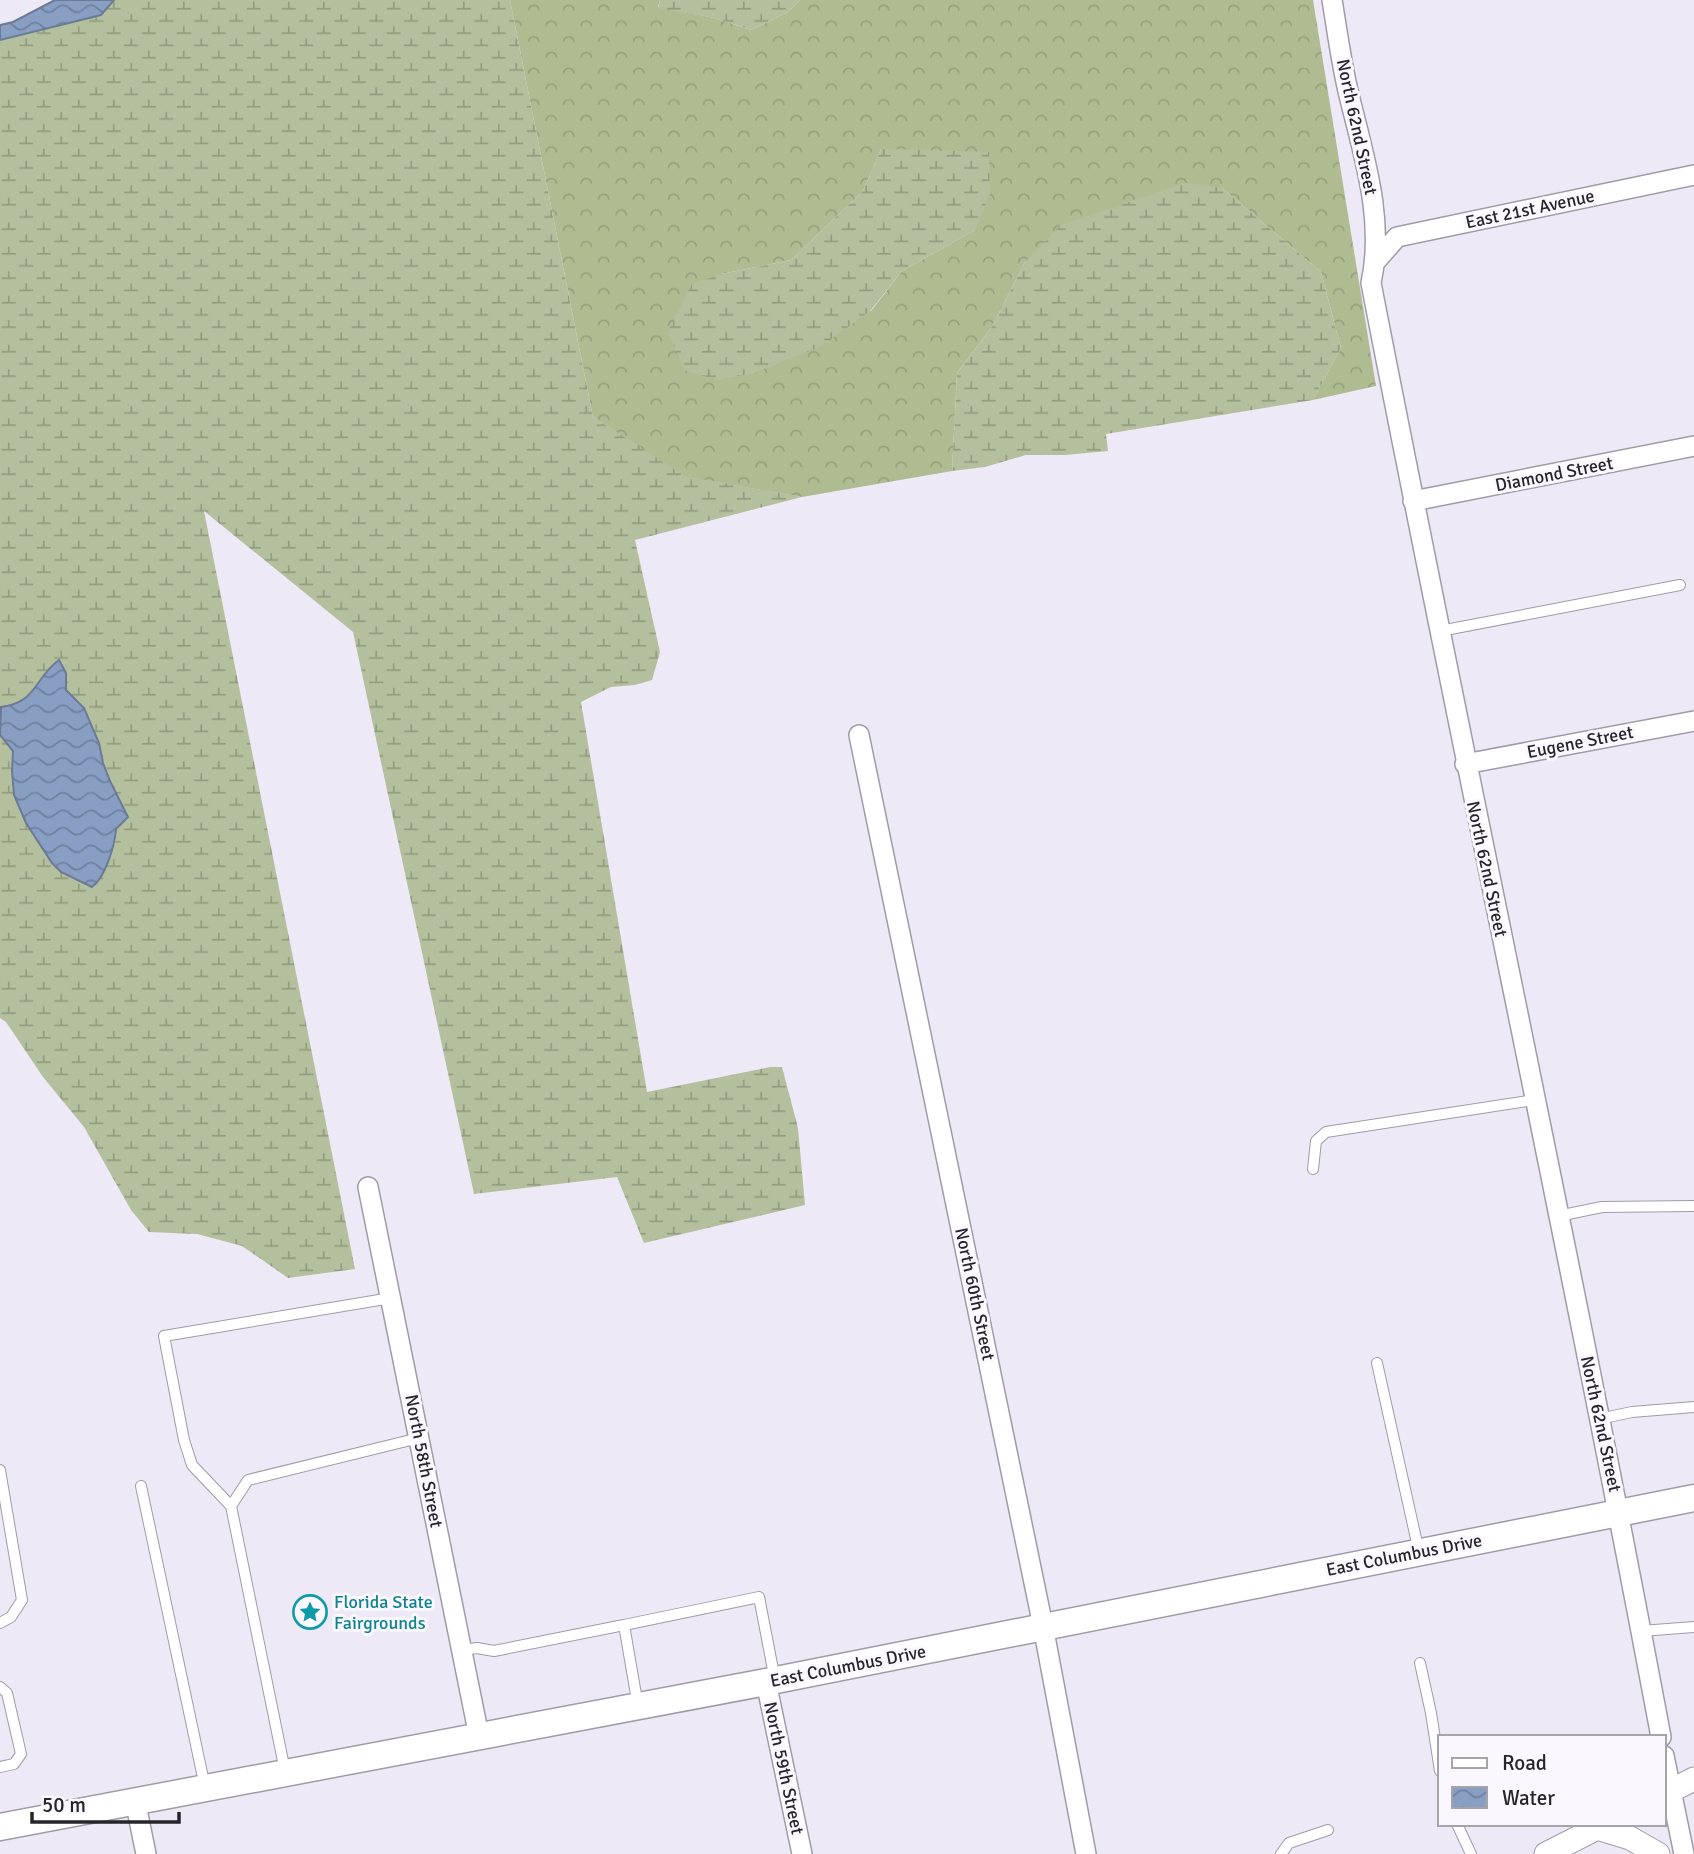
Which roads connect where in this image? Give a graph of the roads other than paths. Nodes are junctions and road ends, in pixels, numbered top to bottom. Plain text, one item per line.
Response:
1 (1332, 0) edge
2 (1694, 175) edge
3 (1376, 261) junction
4 (1694, 446) edge
5 (1413, 501) junction
6 (1680, 585) dead end
7 (1439, 631) junction
8 (1694, 721) edge
9 (859, 735) dead end
10 (1465, 764) junction
11 (1534, 1100) junction
12 (1313, 1169) dead end
13 (368, 1187) dead end
14 (1694, 1206) edge
15 (1558, 1216) junction
16 (391, 1298) junction
17 (1377, 1363) dead end
18 (1694, 1406) edge
19 (1600, 1419) junction
20 (419, 1438) junction
21 (0, 1470) edge
22 (141, 1486) dead end
23 (1694, 1498) edge
24 (230, 1506) junction
25 (1619, 1513) junction
26 (1419, 1552) junction
27 (0, 1623) edge
28 (624, 1625) junction
29 (1043, 1626) junction
30 (1694, 1627) edge
31 (1641, 1631) junction
32 (462, 1650) junction
33 (1420, 1663) dead end
34 (771, 1681) junction
35 (0, 1686) edge
36 (638, 1706) junction
37 (1661, 1735) edge
38 (479, 1736) junction
39 (1438, 1757) edge
40 (0, 1767) edge
41 (285, 1772) junction
42 (1694, 1779) edge
43 (205, 1787) junction
44 (1667, 1793) edge
45 (135, 1800) junction
46 (1458, 1826) edge
47 (1601, 1826) edge
48 (0, 1827) edge
49 (1328, 1830) dead end
50 (146, 1854) edge
51 (802, 1854) edge
52 (1086, 1854) edge
53 (1281, 1854) edge
54 (1471, 1854) edge
55 (1546, 1854) edge
56 (1658, 1854) edge
57 (1684, 1854) edge

1 - 3 street, North 62nd Street
2 - 3 street, East 21st Avenue
3 - 5 street, North 62nd Street
4 - 5 street, Diamond Street
5 - 7 street, North 62nd Street
6 - 7 lane
7 - 10 street, North 62nd Street
8 - 10 street, Eugene Street
9 - 29 street, North 60th Street
10 - 11 street, North 62nd Street
11 - 12 lane
11 - 15 street, North 62nd Street
13 - 16 street, North 58th Street
14 - 15 lane
15 - 19 street, North 62nd Street
16 - 20 street, North 58th Street
16 - 24 lane
17 - 26 lane
18 - 19 lane
19 - 25 street, North 62nd Street
20 - 24 lane
20 - 32 street, North 58th Street
21 - 27 lane
22 - 43 lane
23 - 25 main road, East Columbus Drive
24 - 41 lane
25 - 26 main road, East Columbus Drive
25 - 31 street, North 62nd Street
26 - 29 main road, East Columbus Drive
28 - 32 lane
28 - 34 lane
28 - 36 lane
29 - 34 main road, East Columbus Drive
29 - 52 street, North 60th Street
30 - 31 lane
31 - 37 street, North 62nd Street
32 - 38 street, North 58th Street
33 - 39 lane
34 - 36 main road, East Columbus Drive
34 - 51 street, North 59th Street
35 - 40 lane
36 - 38 main road, East Columbus Drive
38 - 41 main road, East Columbus Drive
41 - 43 main road, East Columbus Drive
42 - 44 street
43 - 45 main road, East Columbus Drive
44 - 57 street
45 - 48 main road, East Columbus Drive
45 - 50 street
46 - 54 lane
47 - 55 street
47 - 56 street
49 - 53 lane

